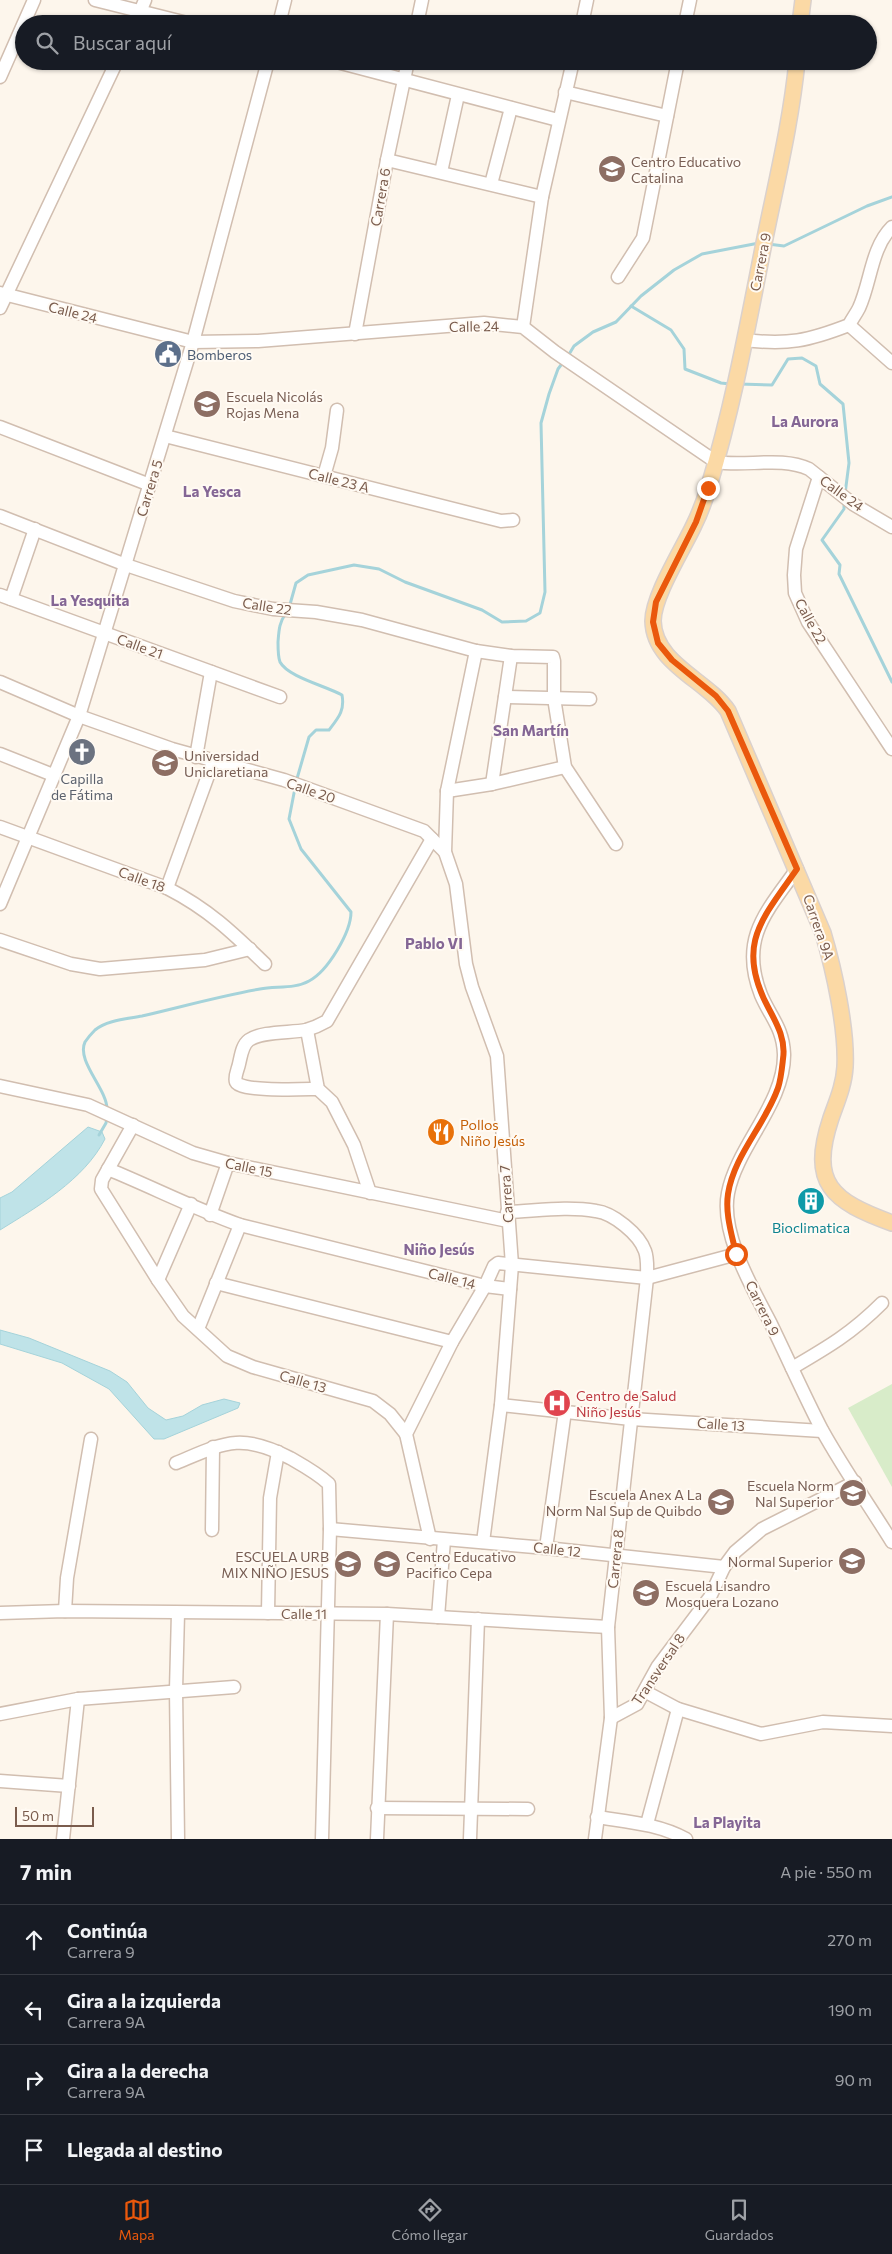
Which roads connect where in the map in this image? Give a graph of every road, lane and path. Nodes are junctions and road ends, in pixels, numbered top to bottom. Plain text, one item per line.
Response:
1 (34, 0) edge
2 (95, 0) edge
3 (285, 0) edge
4 (422, 0) edge
5 (588, 0) edge
6 (690, 0) edge
7 (803, 0) edge
8 (143, 6) edge
9 (27, 15) edge
10 (167, 15) edge
11 (281, 15) edge
12 (418, 15) edge
13 (584, 15) edge
14 (687, 15) edge
15 (801, 15) edge
16 (15, 43) edge
17 (113, 70) edge
18 (266, 70) edge
19 (365, 70) edge
20 (406, 70) edge
21 (571, 70) edge
22 (676, 70) edge
23 (796, 70) edge
24 (0, 77) edge
25 (404, 81) junction
26 (565, 92) junction
27 (458, 95) junction
28 (511, 108) junction
29 (667, 116) junction
30 (558, 120) junction
31 (387, 160) junction
32 (441, 172) junction
33 (491, 184) junction
34 (542, 197) junction
35 (892, 227) edge
36 (618, 277) dead end
37 (3, 294) edge
38 (0, 308) edge
39 (848, 325) junction
40 (523, 327) junction
41 (355, 334) junction
42 (744, 340) junction
43 (193, 342) junction
44 (892, 363) edge
45 (337, 410) dead end
46 (0, 427) edge
47 (165, 436) junction
48 (716, 462) junction
49 (324, 476) junction
50 (820, 477) junction
51 (150, 485) junction
52 (0, 516) edge
53 (513, 520) dead end
54 (892, 527) edge
55 (35, 529) junction
56 (126, 565) junction
57 (5, 597) edge
58 (104, 633) junction
59 (476, 651) junction
60 (511, 656) junction
61 (211, 672) junction
62 (0, 682) edge
63 (280, 698) dead end
64 (505, 698) junction
65 (554, 698) junction
66 (590, 699) dead end
67 (79, 716) junction
68 (892, 749) edge
69 (0, 754) edge
70 (196, 757) junction
71 (213, 762) junction
72 (565, 767) junction
73 (53, 775) junction
74 (492, 784) junction
75 (447, 791) junction
76 (0, 827) edge
77 (28, 838) junction
78 (432, 839) junction
79 (616, 844) dead end
80 (445, 852) junction
81 (797, 869) junction
82 (167, 888) junction
83 (0, 904) edge
84 (0, 940) edge
85 (250, 949) junction
86 (265, 964) dead end
87 (307, 1030) junction
88 (0, 1086) edge
89 (318, 1089) junction
90 (127, 1123) junction
91 (228, 1163) junction
92 (108, 1169) junction
93 (370, 1193) junction
94 (191, 1204) junction
95 (210, 1215) junction
96 (507, 1217) junction
97 (892, 1224) edge
98 (240, 1225) junction
99 (624, 1226) joint
100 (736, 1254) junction
101 (512, 1265) junction
102 (647, 1278) junction
103 (158, 1280) junction
104 (216, 1283) junction
105 (485, 1286) junction
106 (510, 1290) junction
107 (882, 1303) dead end
108 (198, 1329) junction
109 (452, 1342) junction
110 (792, 1368) junction
111 (501, 1405) junction
112 (565, 1411) junction
113 (631, 1419) junction
114 (822, 1431) junction
115 (406, 1434) junction
116 (91, 1439) dead end
117 (213, 1447) junction
118 (278, 1452) junction
119 (176, 1463) dead end
120 (855, 1482) junction
121 (330, 1529) junction
122 (212, 1530) dead end
123 (430, 1539) junction
124 (444, 1540) junction
125 (483, 1542) junction
126 (892, 1542) edge
127 (546, 1548) junction
128 (615, 1556) junction
129 (724, 1567) junction
130 (66, 1611) junction
131 (178, 1612) junction
132 (0, 1613) edge
133 (268, 1613) junction
134 (328, 1613) junction
135 (387, 1614) junction
136 (438, 1617) junction
137 (478, 1620) junction
138 (608, 1628) junction
139 (234, 1687) dead end
140 (176, 1690) junction
141 (646, 1692) junction
142 (78, 1699) junction
143 (678, 1709) junction
144 (0, 1714) edge
145 (612, 1718) junction
146 (892, 1726) edge
147 (0, 1782) edge
148 (69, 1786) junction
149 (377, 1808) junction
150 (471, 1808) junction
151 (528, 1809) dead end
152 (597, 1817) junction
153 (647, 1824) junction
154 (63, 1839) edge
155 (178, 1839) edge
156 (322, 1839) edge
157 (377, 1839) edge
158 (470, 1839) edge
159 (594, 1839) edge
160 (686, 1839) edge

1 - 9 street
2 - 8 street
3 - 11 street
4 - 12 street
5 - 13 street
6 - 14 street
7 - 15 main road
8 - 10 street
16 - 24 street
17 - 37 street
18 - 43 street, Carrera 5
19 - 25 street
20 - 25 street, Carrera 6
21 - 26 street
22 - 29 street
23 - 42 main road, Carrera 9
25 - 27 street
25 - 31 street, Carrera 6
26 - 29 street
26 - 30 street
27 - 28 street
27 - 32 street
28 - 30 street
28 - 33 street
29 - 36 street
30 - 34 street
31 - 32 street
31 - 41 street, Carrera 6
32 - 33 street
33 - 34 street
34 - 40 street
35 - 39 street
37 - 38 street
37 - 43 street, Calle 24
39 - 42 street
39 - 44 street
40 - 41 street, Calle 24
40 - 48 street
41 - 43 street, Calle 24
42 - 48 main road, Carrera 9
43 - 47 street, Carrera 5
45 - 49 street
46 - 51 street
47 - 49 street, Calle 23 A
47 - 51 street, Carrera 5
48 - 50 street, Calle 24
48 - 81 main road, Carrera 9A
49 - 53 street, Calle 23 A
50 - 54 street, Calle 24
50 - 68 street, Calle 22
51 - 56 street, Carrera 5
52 - 55 street, Calle 22
55 - 56 street, Calle 22
55 - 57 street
56 - 58 street, Carrera 5
56 - 59 street, Calle 22
57 - 58 street, Calle 21
58 - 61 street, Calle 21
58 - 67 street, Carrera 5
59 - 60 street, Calle 22
59 - 75 street
60 - 64 street
60 - 65 street, Calle 22
61 - 63 street, Calle 21
61 - 70 street
62 - 67 street, Calle 20
64 - 65 street
64 - 74 street
65 - 66 street
65 - 72 street
67 - 70 street, Calle 20
67 - 73 street, Carrera 5
69 - 73 street
70 - 71 street, Calle 20
71 - 78 street, Calle 20
71 - 82 street
72 - 74 street
72 - 79 street
73 - 77 street, Carrera 5
74 - 75 street
75 - 80 street
76 - 77 street, Calle 18
77 - 82 street, Calle 18
77 - 83 street, Carrera 5
78 - 80 street, Calle 20
78 - 87 street
80 - 96 street, Carrera 7
81 - 97 main road, Carrera 9A
81 - 100 street, Carrera 9
82 - 85 street, Calle 18
84 - 85 street
85 - 86 street, Calle 18
87 - 89 street
87 - 89 street
88 - 90 street, Calle 15
89 - 93 street
90 - 91 street, Calle 15
90 - 92 street
91 - 93 street, Calle 15
91 - 95 street
92 - 94 street, Calle 14
92 - 103 street, Calle 13
93 - 96 street, Calle 15
94 - 95 street, Calle 14
94 - 103 street
95 - 98 street, Calle 14
96 - 99 street, Calle 15
96 - 101 street, Carrera 7
98 - 104 street
98 - 105 street, Calle 14
99 - 102 street, Carrera 8
100 - 102 street, Calle 14
100 - 110 street, Carrera 9
101 - 102 street, Calle 14
101 - 105 street, Calle 14
101 - 106 street, Carrera 7
102 - 113 street, Carrera 8
103 - 108 street, Calle 13
104 - 108 street
104 - 109 street
105 - 106 street
105 - 109 street
106 - 111 street, Carrera 7
107 - 110 street
108 - 115 street, Calle 13
109 - 115 street
110 - 114 street, Carrera 9
111 - 112 street, Calle 13
111 - 125 street, Carrera 7
112 - 113 street, Calle 13
112 - 127 street
113 - 114 street, Calle 13
113 - 128 street, Carrera 8
114 - 120 street, Carrera 9
115 - 123 street
116 - 130 street
117 - 118 street
117 - 119 street
117 - 122 street
118 - 121 street
118 - 133 street
120 - 126 street, Carrera 9
120 - 129 street, Transversal 8
121 - 123 street, Calle 12
121 - 134 street
123 - 124 street, Calle 12
124 - 125 street, Calle 12
124 - 136 street
125 - 127 street, Calle 12
127 - 128 street, Calle 12
128 - 129 street, Calle 12
128 - 138 street, Carrera 8
129 - 141 street, Transversal 8
130 - 131 street, Calle 11
130 - 132 street, Calle 11
131 - 133 street, Calle 11
131 - 140 street
133 - 134 street, Calle 11
134 - 135 street, Calle 11
134 - 156 street
135 - 136 street, Calle 11
135 - 149 street
136 - 137 street, Calle 11
137 - 138 street, Calle 11
137 - 150 street
138 - 145 street, Carrera 8
139 - 140 street
140 - 142 street
140 - 155 street
141 - 143 street
141 - 145 street, Transversal 8
142 - 144 street
142 - 148 street
143 - 146 street
143 - 153 street
145 - 152 street, Carrera 8
147 - 148 street
148 - 154 street
149 - 150 street
149 - 157 street
150 - 151 street
150 - 158 street
152 - 153 street
152 - 159 street, Carrera 8
153 - 160 street

